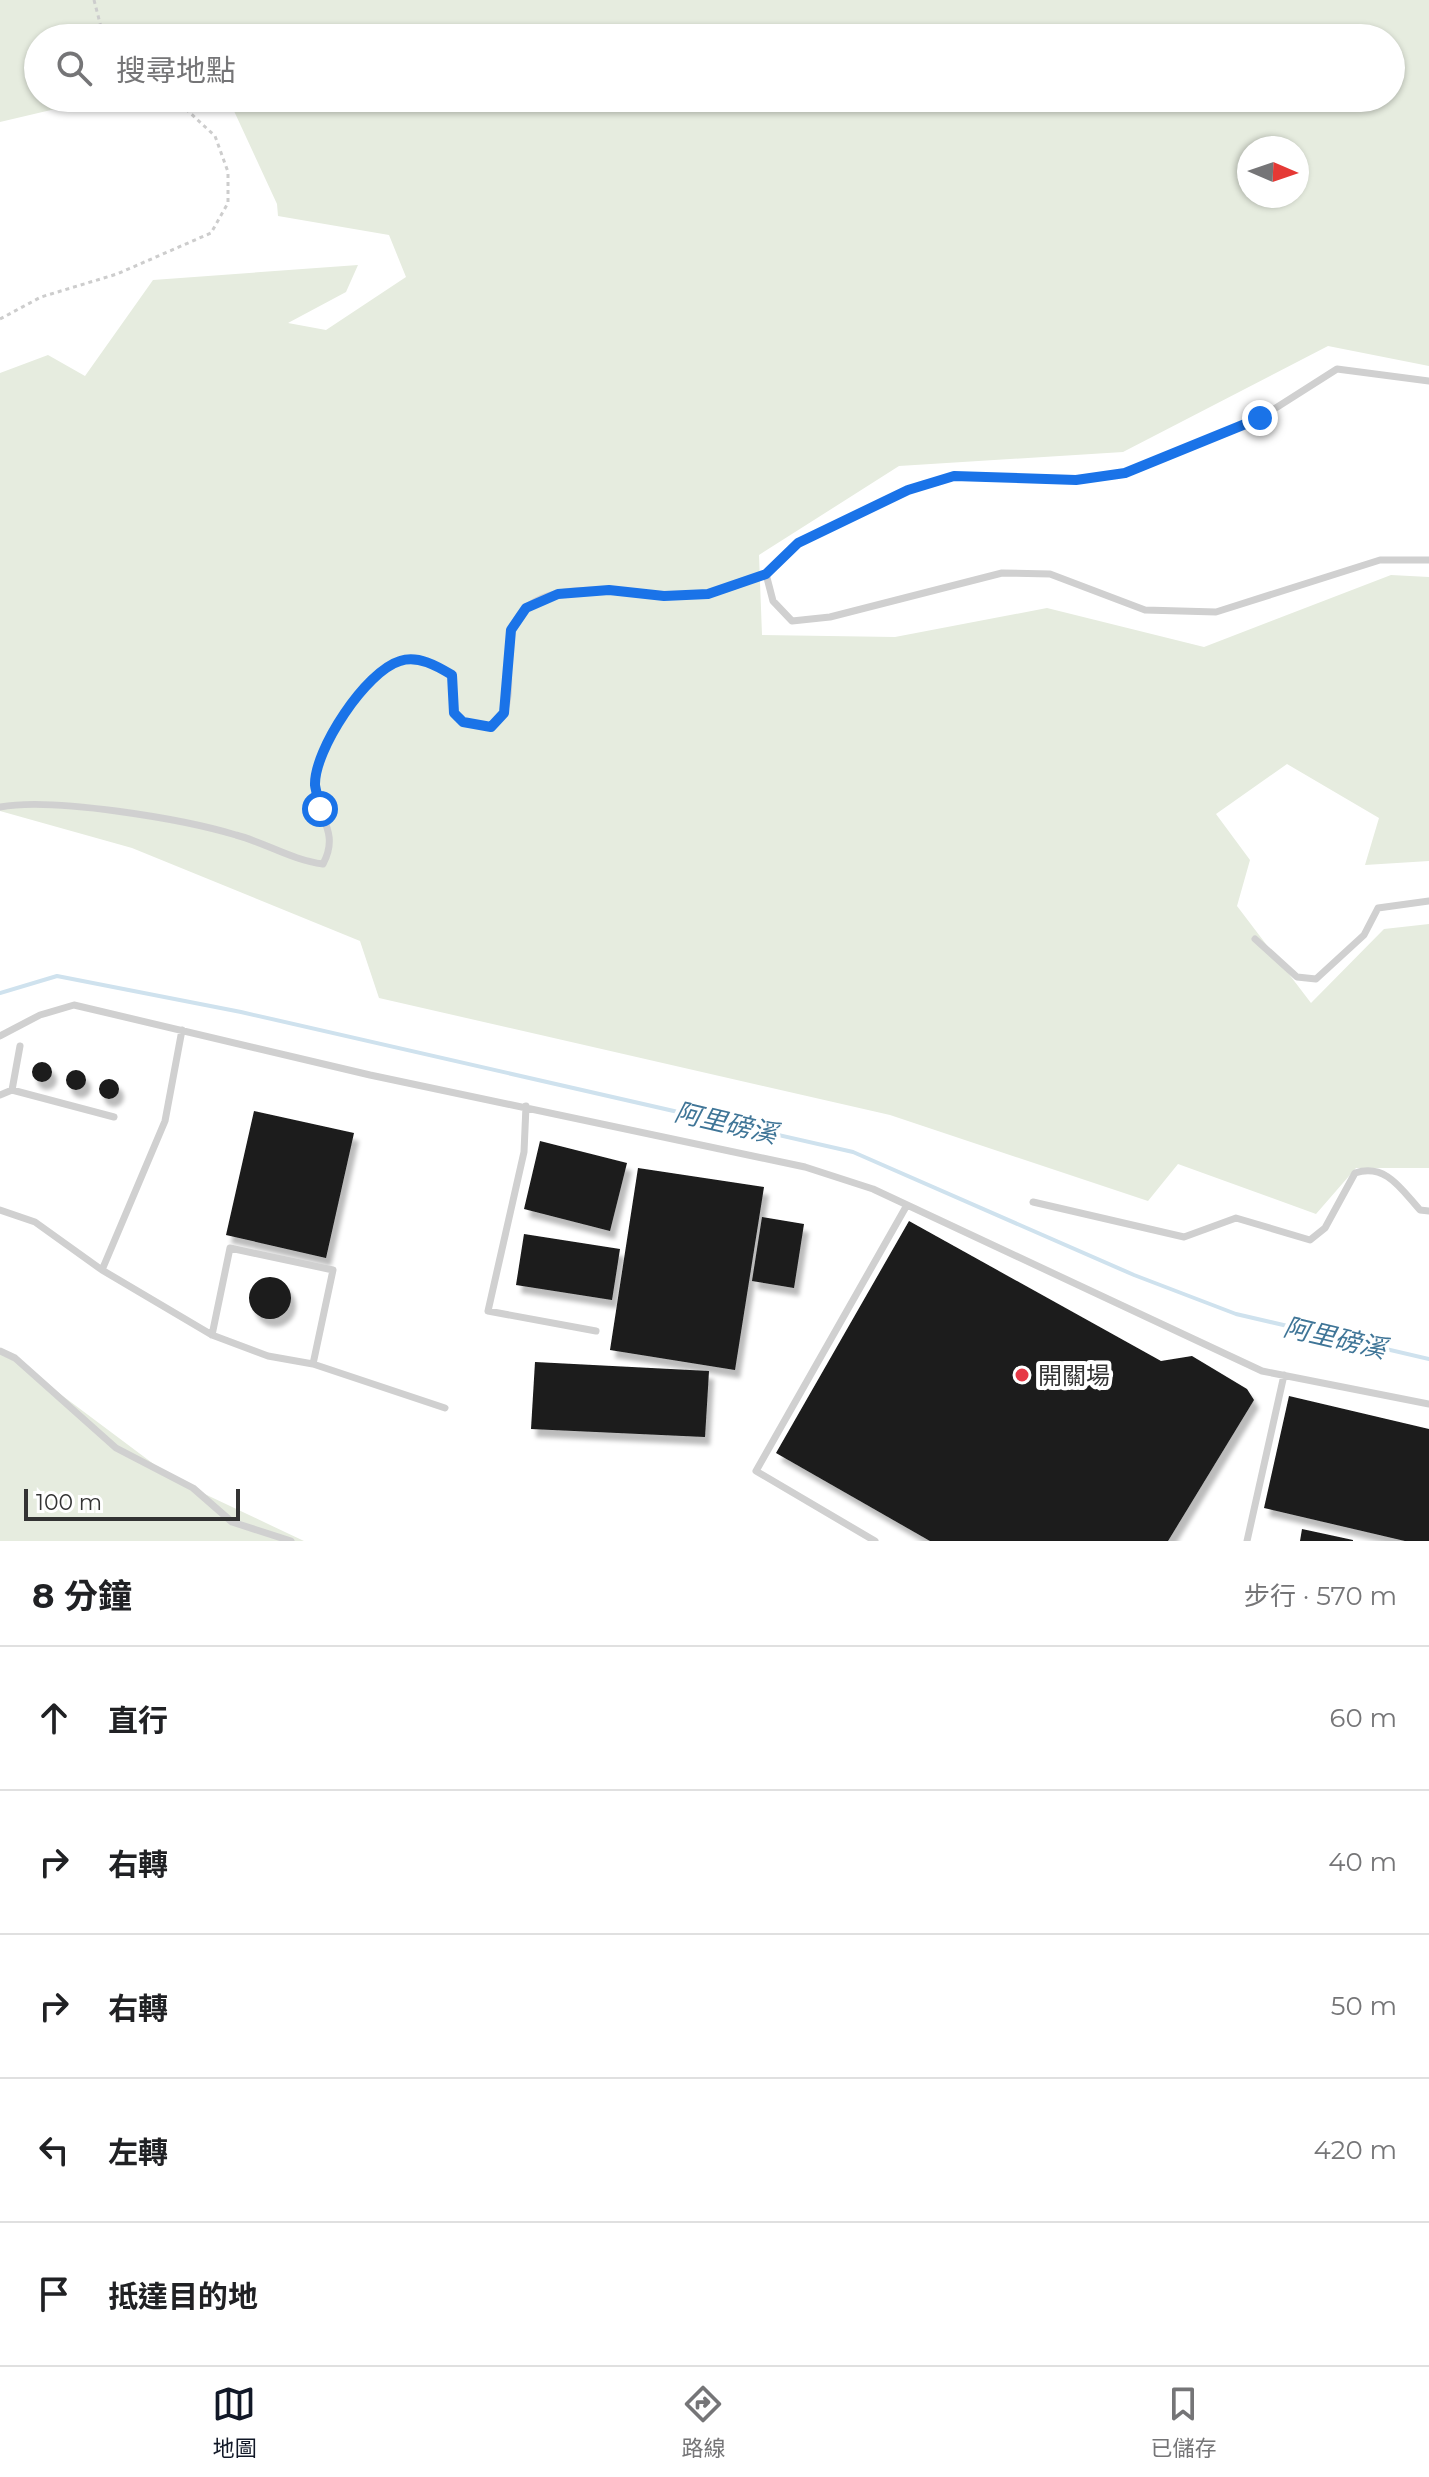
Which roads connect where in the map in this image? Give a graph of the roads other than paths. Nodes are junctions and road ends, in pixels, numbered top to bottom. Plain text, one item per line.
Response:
1 (1429, 381) edge
2 (1429, 560) edge
3 (766, 574) junction
4 (0, 807) edge
5 (1429, 901) edge
6 (1255, 939) dead end
7 (182, 1030) junction
8 (0, 1036) edge
9 (20, 1046) dead end
10 (12, 1090) junction
11 (0, 1095) edge
12 (526, 1106) junction
13 (114, 1117) dead end
14 (1033, 1202) dead end
15 (907, 1205) junction
16 (0, 1210) edge
17 (1429, 1211) edge
18 (102, 1270) junction
19 (596, 1331) dead end
20 (212, 1335) junction
21 (0, 1351) edge
22 (313, 1364) junction
23 (1284, 1375) junction
24 (1429, 1404) edge
25 (445, 1408) dead end
26 (291, 1541) edge
27 (875, 1541) edge
28 (1247, 1541) edge

1 - 3 lane
2 - 3 lane
3 - 4 lane
5 - 6 lane
7 - 8 lane
7 - 12 lane
7 - 18 lane
9 - 10 lane
10 - 11 lane
10 - 13 lane
12 - 15 lane
12 - 19 lane
14 - 17 lane
15 - 23 lane
15 - 27 lane
16 - 18 lane
18 - 20 lane
20 - 22 lane
20 - 22 lane
21 - 26 lane
22 - 25 lane
23 - 24 lane
23 - 28 lane

